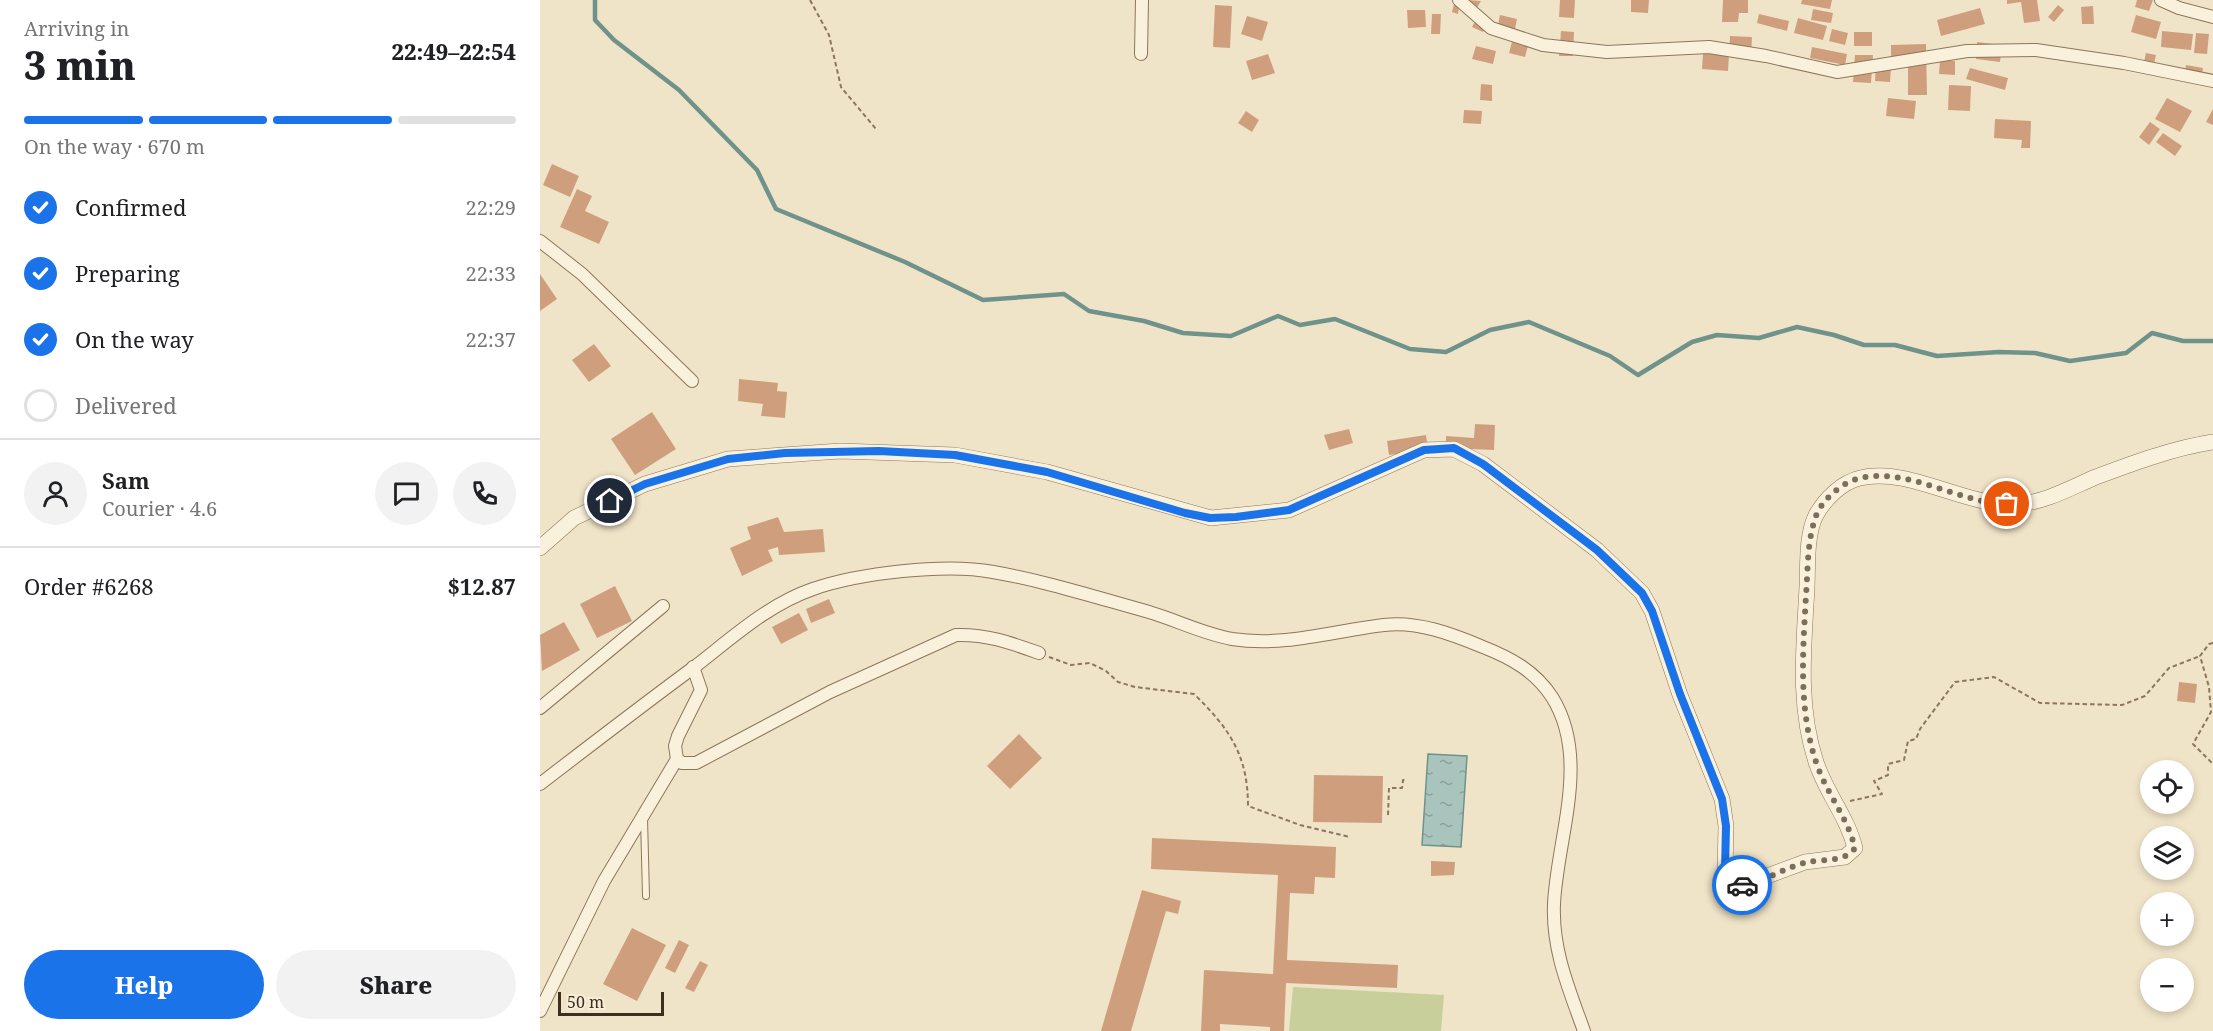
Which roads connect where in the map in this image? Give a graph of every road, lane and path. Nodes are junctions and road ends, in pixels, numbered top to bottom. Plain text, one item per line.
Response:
1 (810, 0) edge
2 (1142, 0) edge
3 (1459, 0) edge
4 (2161, 0) edge
5 (2213, 17) edge
6 (1141, 54) dead end
7 (2213, 81) edge
8 (876, 129) dead end
9 (540, 241) edge
10 (692, 381) dead end
11 (2213, 442) edge
12 (540, 548) edge
13 (663, 606) dead end
14 (2213, 642) edge
15 (1039, 653) joint
16 (2200, 656) junction
17 (693, 667) junction
18 (540, 708) edge
19 (677, 759) junction
20 (2213, 764) edge
21 (1406, 780) dead end
22 (540, 784) edge
23 (1835, 805) junction
24 (644, 812) junction
25 (1388, 815) dead end
26 (1350, 837) dead end
27 (646, 897) dead end
28 (540, 1011) edge
29 (1584, 1031) edge

1 - 8 path
2 - 6 street
3 - 7 street
4 - 5 street
9 - 10 street
11 - 23 street
12 - 23 street
13 - 18 street
14 - 16 path
15 - 19 street
15 - 26 path
16 - 20 path
16 - 23 path
17 - 19 street
17 - 22 street
17 - 29 street
19 - 24 street
21 - 25 path
24 - 27 lane
24 - 28 street

